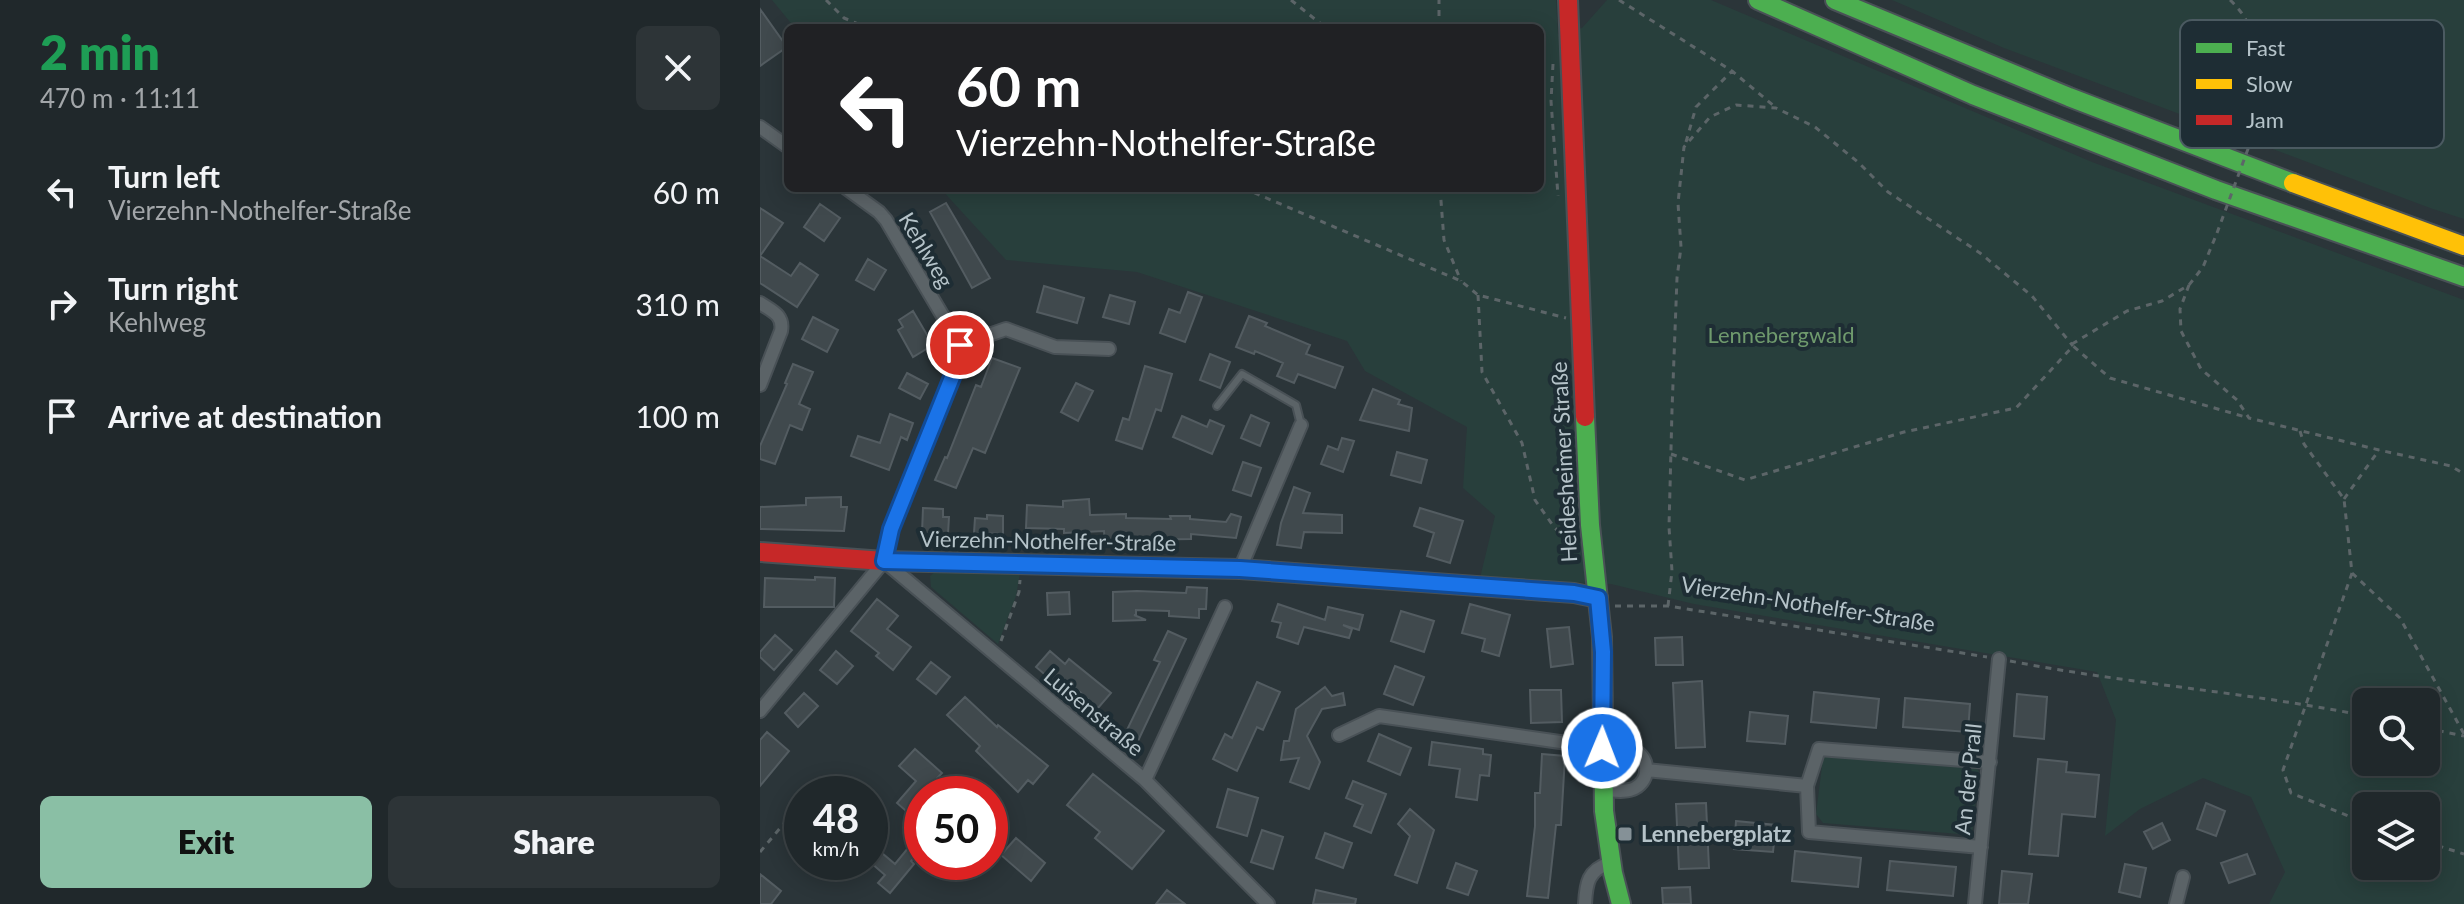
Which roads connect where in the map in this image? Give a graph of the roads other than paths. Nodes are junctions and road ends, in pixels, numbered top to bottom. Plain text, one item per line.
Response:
1 (1568, 0) edge
2 (1758, 0) edge
3 (1835, 0) edge
4 (760, 127) edge
5 (2180, 141) edge
6 (784, 144) edge
7 (2198, 148) edge
8 (852, 192) edge
9 (2464, 246) edge
10 (2464, 277) edge
11 (760, 303) edge
12 (960, 345) junction
13 (1109, 349) dead end
14 (760, 385) edge
15 (1217, 406) dead end
16 (1301, 425) joint
17 (760, 552) edge
18 (884, 561) junction
19 (1240, 569) junction
20 (1598, 598) junction
21 (1225, 607) dead end
22 (1999, 659) road end
23 (760, 711) edge
24 (1339, 735) dead end
25 (1602, 748) junction
26 (1990, 762) junction
27 (1646, 770) junction
28 (1145, 780) junction
29 (1807, 786) junction
30 (1602, 790) junction
31 (1981, 847) junction
32 (1610, 863) junction
33 (2183, 877) dead end
34 (1268, 904) edge
35 (1585, 904) edge
36 (1621, 904) edge
37 (1975, 904) edge
38 (2176, 904) edge

1 - 20 main road, Heidesheimer Straße
2 - 10 main road
3 - 5 main road
4 - 6 street
7 - 9 main road
8 - 12 street, Kehlweg
11 - 14 street
12 - 13 street
12 - 18 street
15 - 16 lane
16 - 19 street
17 - 18 main road, Vierzehn-Nothelfer-Straße
18 - 19 main road, Vierzehn-Nothelfer-Straße
18 - 23 street
18 - 28 street, Luisenstraße
19 - 20 main road, Vierzehn-Nothelfer-Straße
20 - 25 main road, Heidesheimer Straße
21 - 28 street
22 - 26 street, An der Prall
24 - 25 street
25 - 27 street
25 - 30 main road
26 - 29 street
26 - 31 street, An der Prall
27 - 29 street
27 - 30 street
28 - 34 street, Luisenstraße
29 - 31 street
30 - 32 main road
31 - 37 street, An der Prall
32 - 35 street
32 - 36 main road
33 - 38 street

